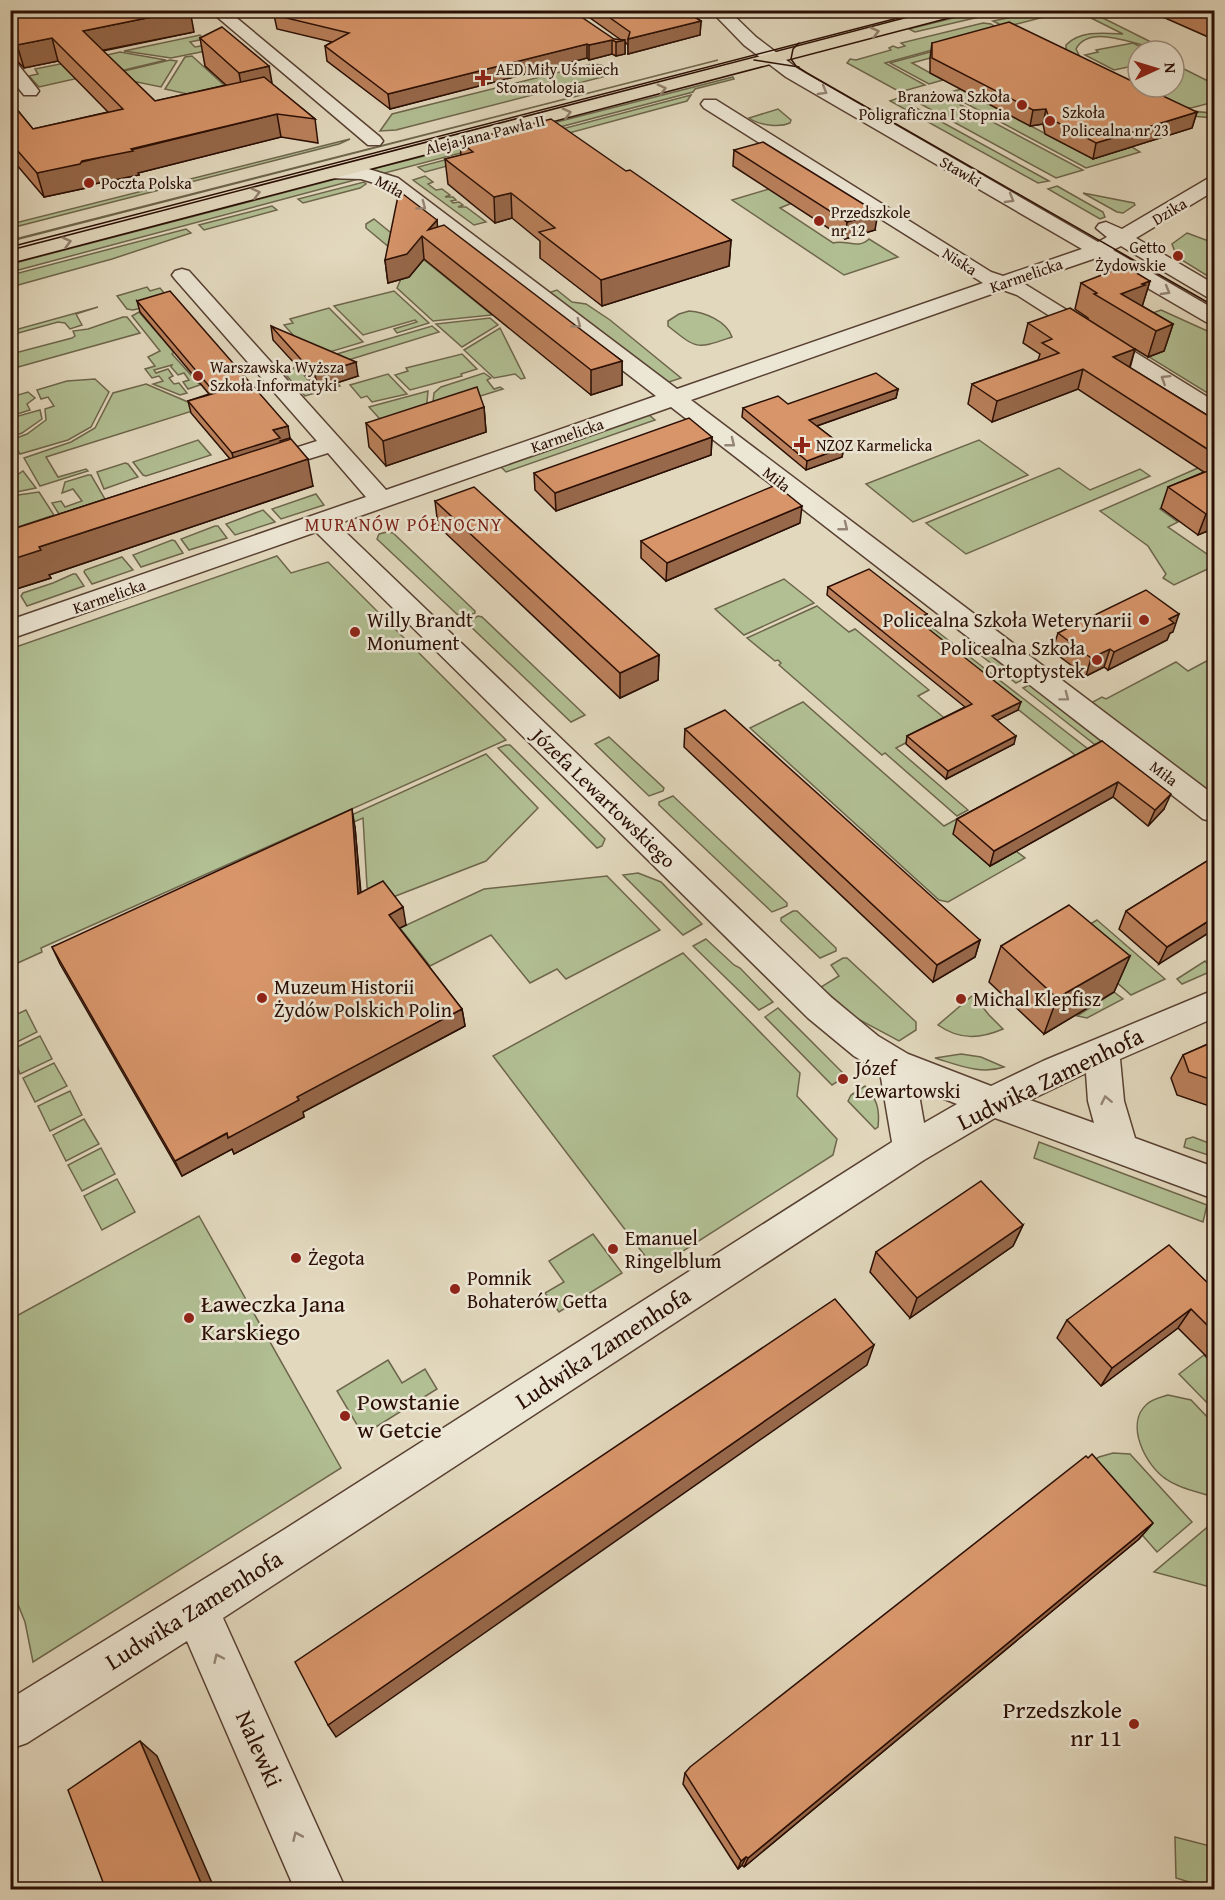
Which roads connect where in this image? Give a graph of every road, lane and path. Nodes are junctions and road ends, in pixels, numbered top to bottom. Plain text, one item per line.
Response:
1 (217, 10) edge
2 (718, 10) edge
3 (735, 10) edge
4 (959, 10) edge
5 (754, 22) dead end
6 (777, 38) joint
7 (754, 44) junction
8 (734, 50) dead end
9 (798, 53) junction
10 (774, 59) junction
11 (10, 66) edge
12 (817, 66) dead end
13 (30, 91) dead end
14 (710, 104) dead end
15 (393, 137) dead end
16 (374, 141) junction
17 (355, 146) dead end
18 (331, 174) junction
19 (1215, 183) edge
20 (1088, 218) dead end
21 (1123, 237) junction
22 (1098, 250) junction
23 (10, 257) edge
24 (182, 275) dead end
25 (1003, 283) junction
26 (1215, 293) edge
27 (1215, 317) edge
28 (674, 398) junction
29 (1215, 411) edge
30 (333, 444) junction
31 (242, 473) edge
32 (382, 500) junction
33 (320, 522) junction
34 (10, 630) edge
35 (1215, 811) edge
36 (1215, 1003) edge
37 (1102, 1051) junction
38 (896, 1065) junction
39 (992, 1102) junction
40 (1119, 1147) junction
41 (911, 1149) junction
42 (1215, 1184) edge
43 (196, 1610) junction
44 (10, 1726) edge
45 (321, 1890) edge

1 - 16 street
2 - 7 street, Stawki
3 - 5 street
9 -> 4 main road, Aleja Jana Pawła II
6 - 7 main road
6 - 9 street
7 - 8 main road
7 - 10 street, Stawki
9 - 10 main road, Aleja Jana Pawła II
9 - 12 street
18 -> 10 main road, Aleja Jana Pawła II
10 -> 22 street, Stawki
11 - 13 street
14 - 25 street, Niska
15 - 16 main road
16 - 17 main road
23 -> 18 main road, Aleja Jana Pawła II
18 -> 28 street, Miła
19 - 21 street, Dzika
20 - 21 street
21 - 22 street, Karmelicka
21 - 26 street
22 - 25 street, Karmelicka
22 -> 27 street, Stawki
24 - 30 street
25 - 28 street, Karmelicka
29 -> 25 street, Niska
28 - 32 street, Karmelicka
28 -> 35 street, Miła
30 - 31 street
30 - 32 street
32 - 33 street, Karmelicka
33 - 34 street, Karmelicka
33 - 38 street, Józefa Lewartowskiego
36 - 37 street, Ludwika Zamenhofa
37 - 39 street, Ludwika Zamenhofa
40 -> 37 street
38 - 39 street, Józefa Lewartowskiego
38 - 41 street
39 - 40 street, Józefa Lewartowskiego
39 - 41 street, Ludwika Zamenhofa
40 - 42 street, Józefa Lewartowskiego
41 - 43 street, Ludwika Zamenhofa
43 - 44 street, Ludwika Zamenhofa
45 -> 43 street, Nalewki

